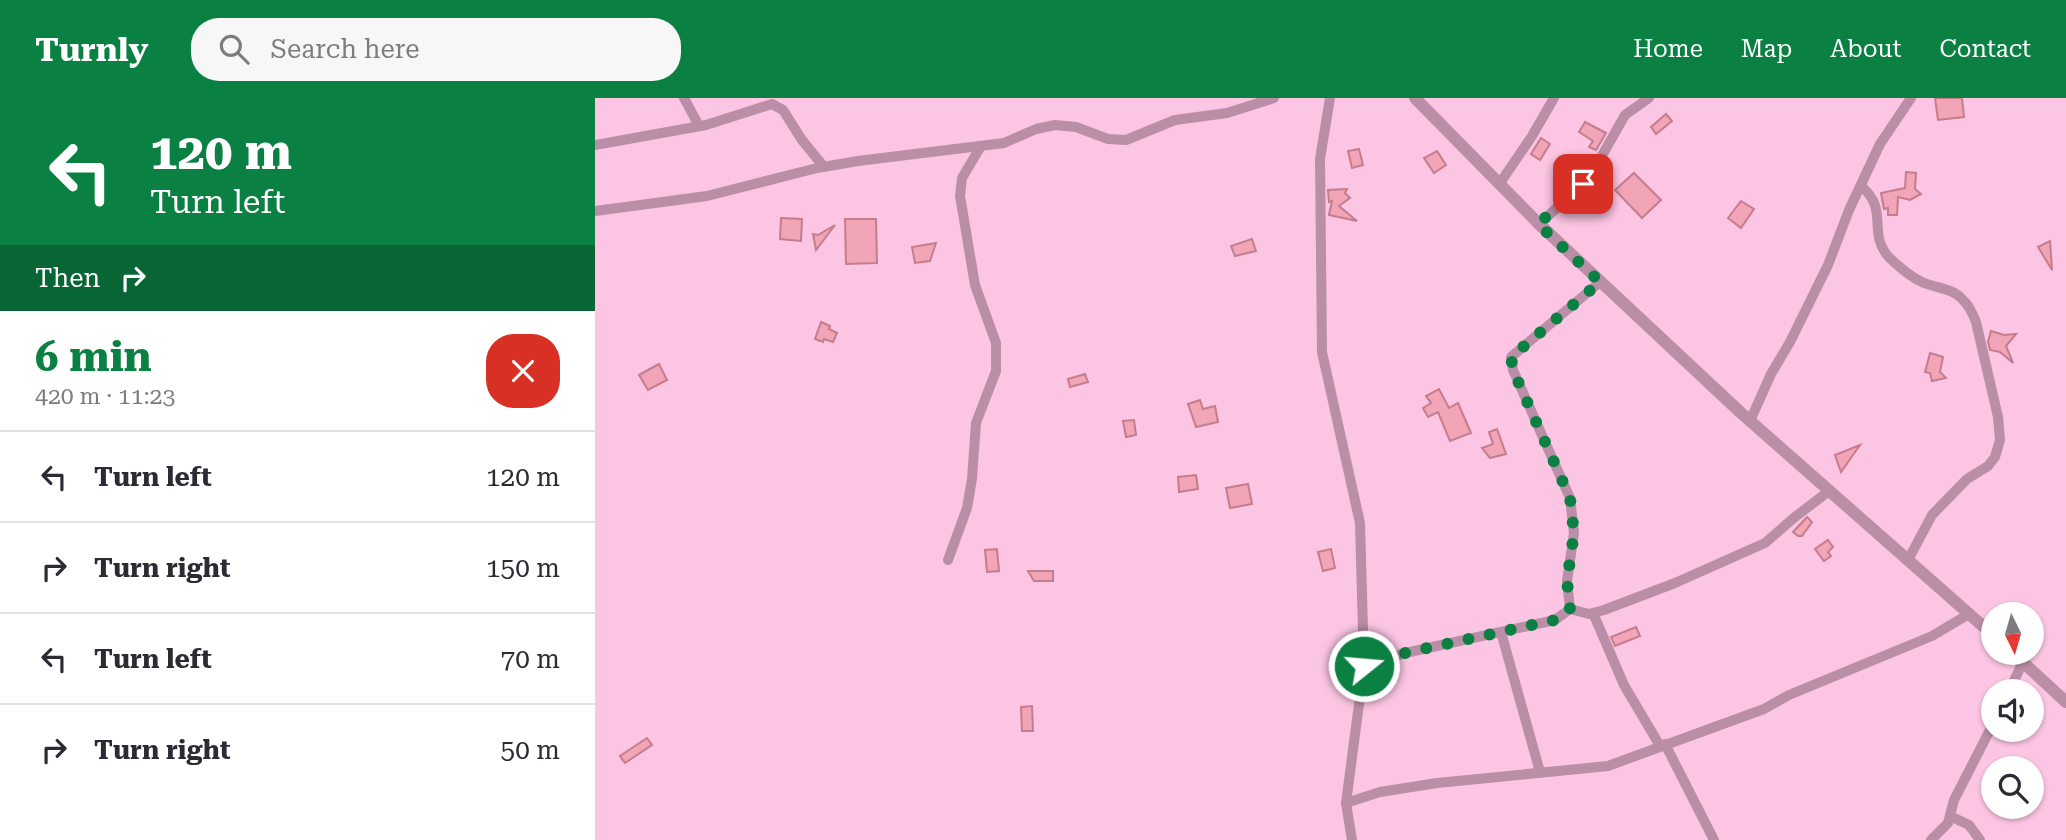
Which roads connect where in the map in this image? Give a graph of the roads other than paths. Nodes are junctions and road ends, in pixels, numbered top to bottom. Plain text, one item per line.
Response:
1 (684, 98) edge
2 (1274, 98) edge
3 (1330, 98) edge
4 (1415, 98) edge
5 (1554, 98) edge
6 (1649, 98) edge
7 (1911, 98) edge
8 (699, 126) junction
9 (595, 145) edge
10 (981, 146) junction
11 (824, 167) junction
12 (1500, 183) junction
13 (1861, 186) junction
14 (595, 211) edge
15 (1538, 224) junction
16 (1600, 282) junction
17 (1750, 421) junction
18 (1829, 491) junction
19 (948, 560) dead end
20 (1908, 560) junction
21 (1570, 609) junction
22 (1593, 613) junction
23 (1969, 614) junction
24 (1981, 624) edge
25 (1501, 632) junction
26 (2026, 665) edge
27 (1364, 666) junction
28 (2066, 702) edge
29 (1984, 742) edge
30 (1662, 745) junction
31 (1540, 772) junction
32 (1346, 803) junction
33 (1950, 816) junction
34 (1352, 840) edge
35 (1714, 840) edge
36 (1931, 840) edge
37 (1980, 840) edge

1 - 8 street
2 - 10 street
3 - 27 street
4 - 12 street
5 - 12 street
6 - 15 street
7 - 13 street
8 - 9 street
8 - 11 street
10 - 11 street
10 - 19 street
11 - 14 street
12 - 15 street
13 - 17 street
13 - 20 street
15 - 16 street
16 - 17 street
16 - 21 street
17 - 18 street
18 - 20 street
18 - 22 street
20 - 23 street
21 - 22 street
21 - 25 street
22 - 30 street
23 - 24 street
23 - 30 street
25 - 27 street
25 - 31 street
26 - 28 street
27 - 32 street
29 - 33 street
30 - 31 street
30 - 35 street
31 - 32 street
32 - 34 street
33 - 36 street
33 - 37 street

